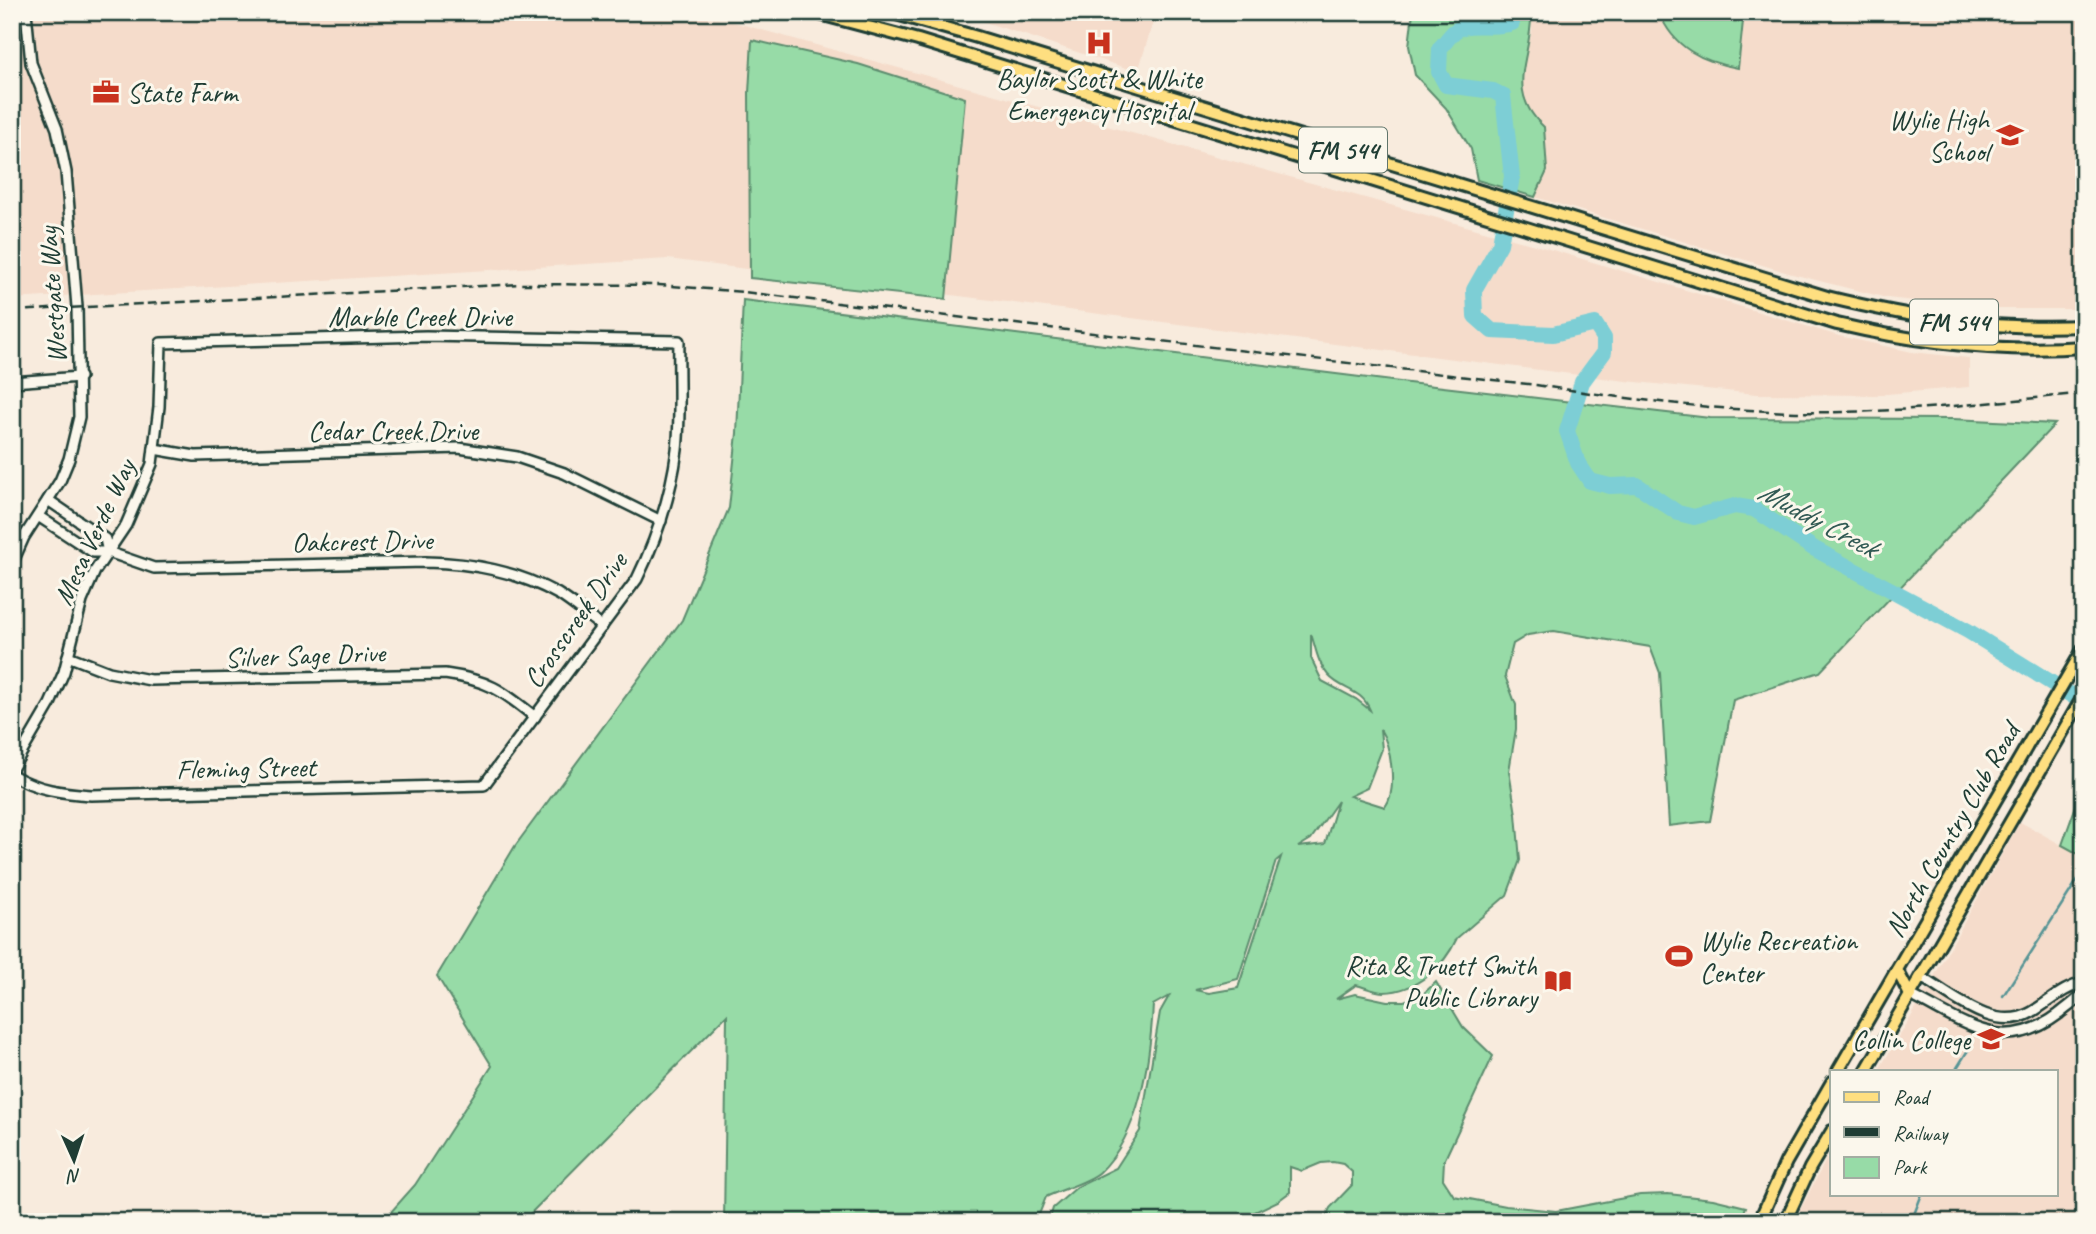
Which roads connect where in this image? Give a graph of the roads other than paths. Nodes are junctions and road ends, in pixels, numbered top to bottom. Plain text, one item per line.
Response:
1 (26, 12) edge
2 (812, 12) edge
3 (889, 12) edge
4 (1146, 89) junction
5 (1139, 108) junction
6 (1770, 280) junction
7 (1763, 302) junction
8 (2084, 326) edge
9 (678, 341) joint
10 (161, 343) joint
11 (2084, 347) edge
12 (80, 377) junction
13 (12, 382) edge
14 (154, 449) junction
15 (48, 500) junction
16 (38, 516) junction
17 (661, 521) junction
18 (108, 552) junction
19 (12, 564) edge
20 (602, 627) junction
21 (2081, 652) edge
22 (68, 656) junction
23 (2084, 695) edge
24 (535, 717) junction
25 (12, 769) edge
26 (12, 775) edge
27 (484, 785) joint
28 (1897, 970) junction
29 (1921, 977) junction
30 (2084, 983) edge
31 (2084, 993) edge
32 (1910, 995) junction
33 (1839, 1070) edge
34 (1867, 1070) edge
35 (1830, 1085) edge
36 (1830, 1135) edge
37 (1769, 1197) junction
38 (1791, 1208) junction
39 (1759, 1222) edge
40 (1785, 1222) edge

1 - 12 street, Westgate Way
2 - 5 main road, FM 544 / FM 544
3 - 4 main road, FM 544 / FM 544
4 - 5 main road
4 - 6 main road, FM 544 / FM 544
5 - 7 main road, FM 544 / FM 544
6 - 7 main road
6 - 8 main road, FM 544 / FM 544
7 - 11 main road, FM 544 / FM 544
9 - 10 street, Marble Creek Drive
9 - 17 street, Crosscreek Drive
10 - 14 street, Mesa Verde Way
12 - 13 street
12 - 15 street, Westgate Way
14 - 17 street, Cedar Creek Drive
14 - 18 street, Mesa Verde Way
15 - 16 street, Westgate Way
15 - 18 street
16 - 18 street, Oakcrest Drive
16 - 19 street, Westgate Way
17 - 20 street, Crosscreek Drive
18 - 20 street, Oakcrest Drive
18 - 22 street, Mesa Verde Way
20 - 24 street, Crosscreek Drive
21 - 28 main road, North Country Club Road
22 - 24 street, Silver Sage Drive
22 - 25 street, Mesa Verde Way
23 - 29 main road, North Country Club Road
24 - 27 street, Crosscreek Drive
26 - 27 street, Fleming Street
28 - 29 main road
28 - 32 main road
28 - 33 main road, North Country Club Road
29 - 30 street
29 - 32 main road, North Country Club Road
31 - 32 street
32 - 34 main road, North Country Club Road
35 - 37 main road
36 - 38 main road
37 - 38 main road
37 - 39 main road
38 - 40 main road

